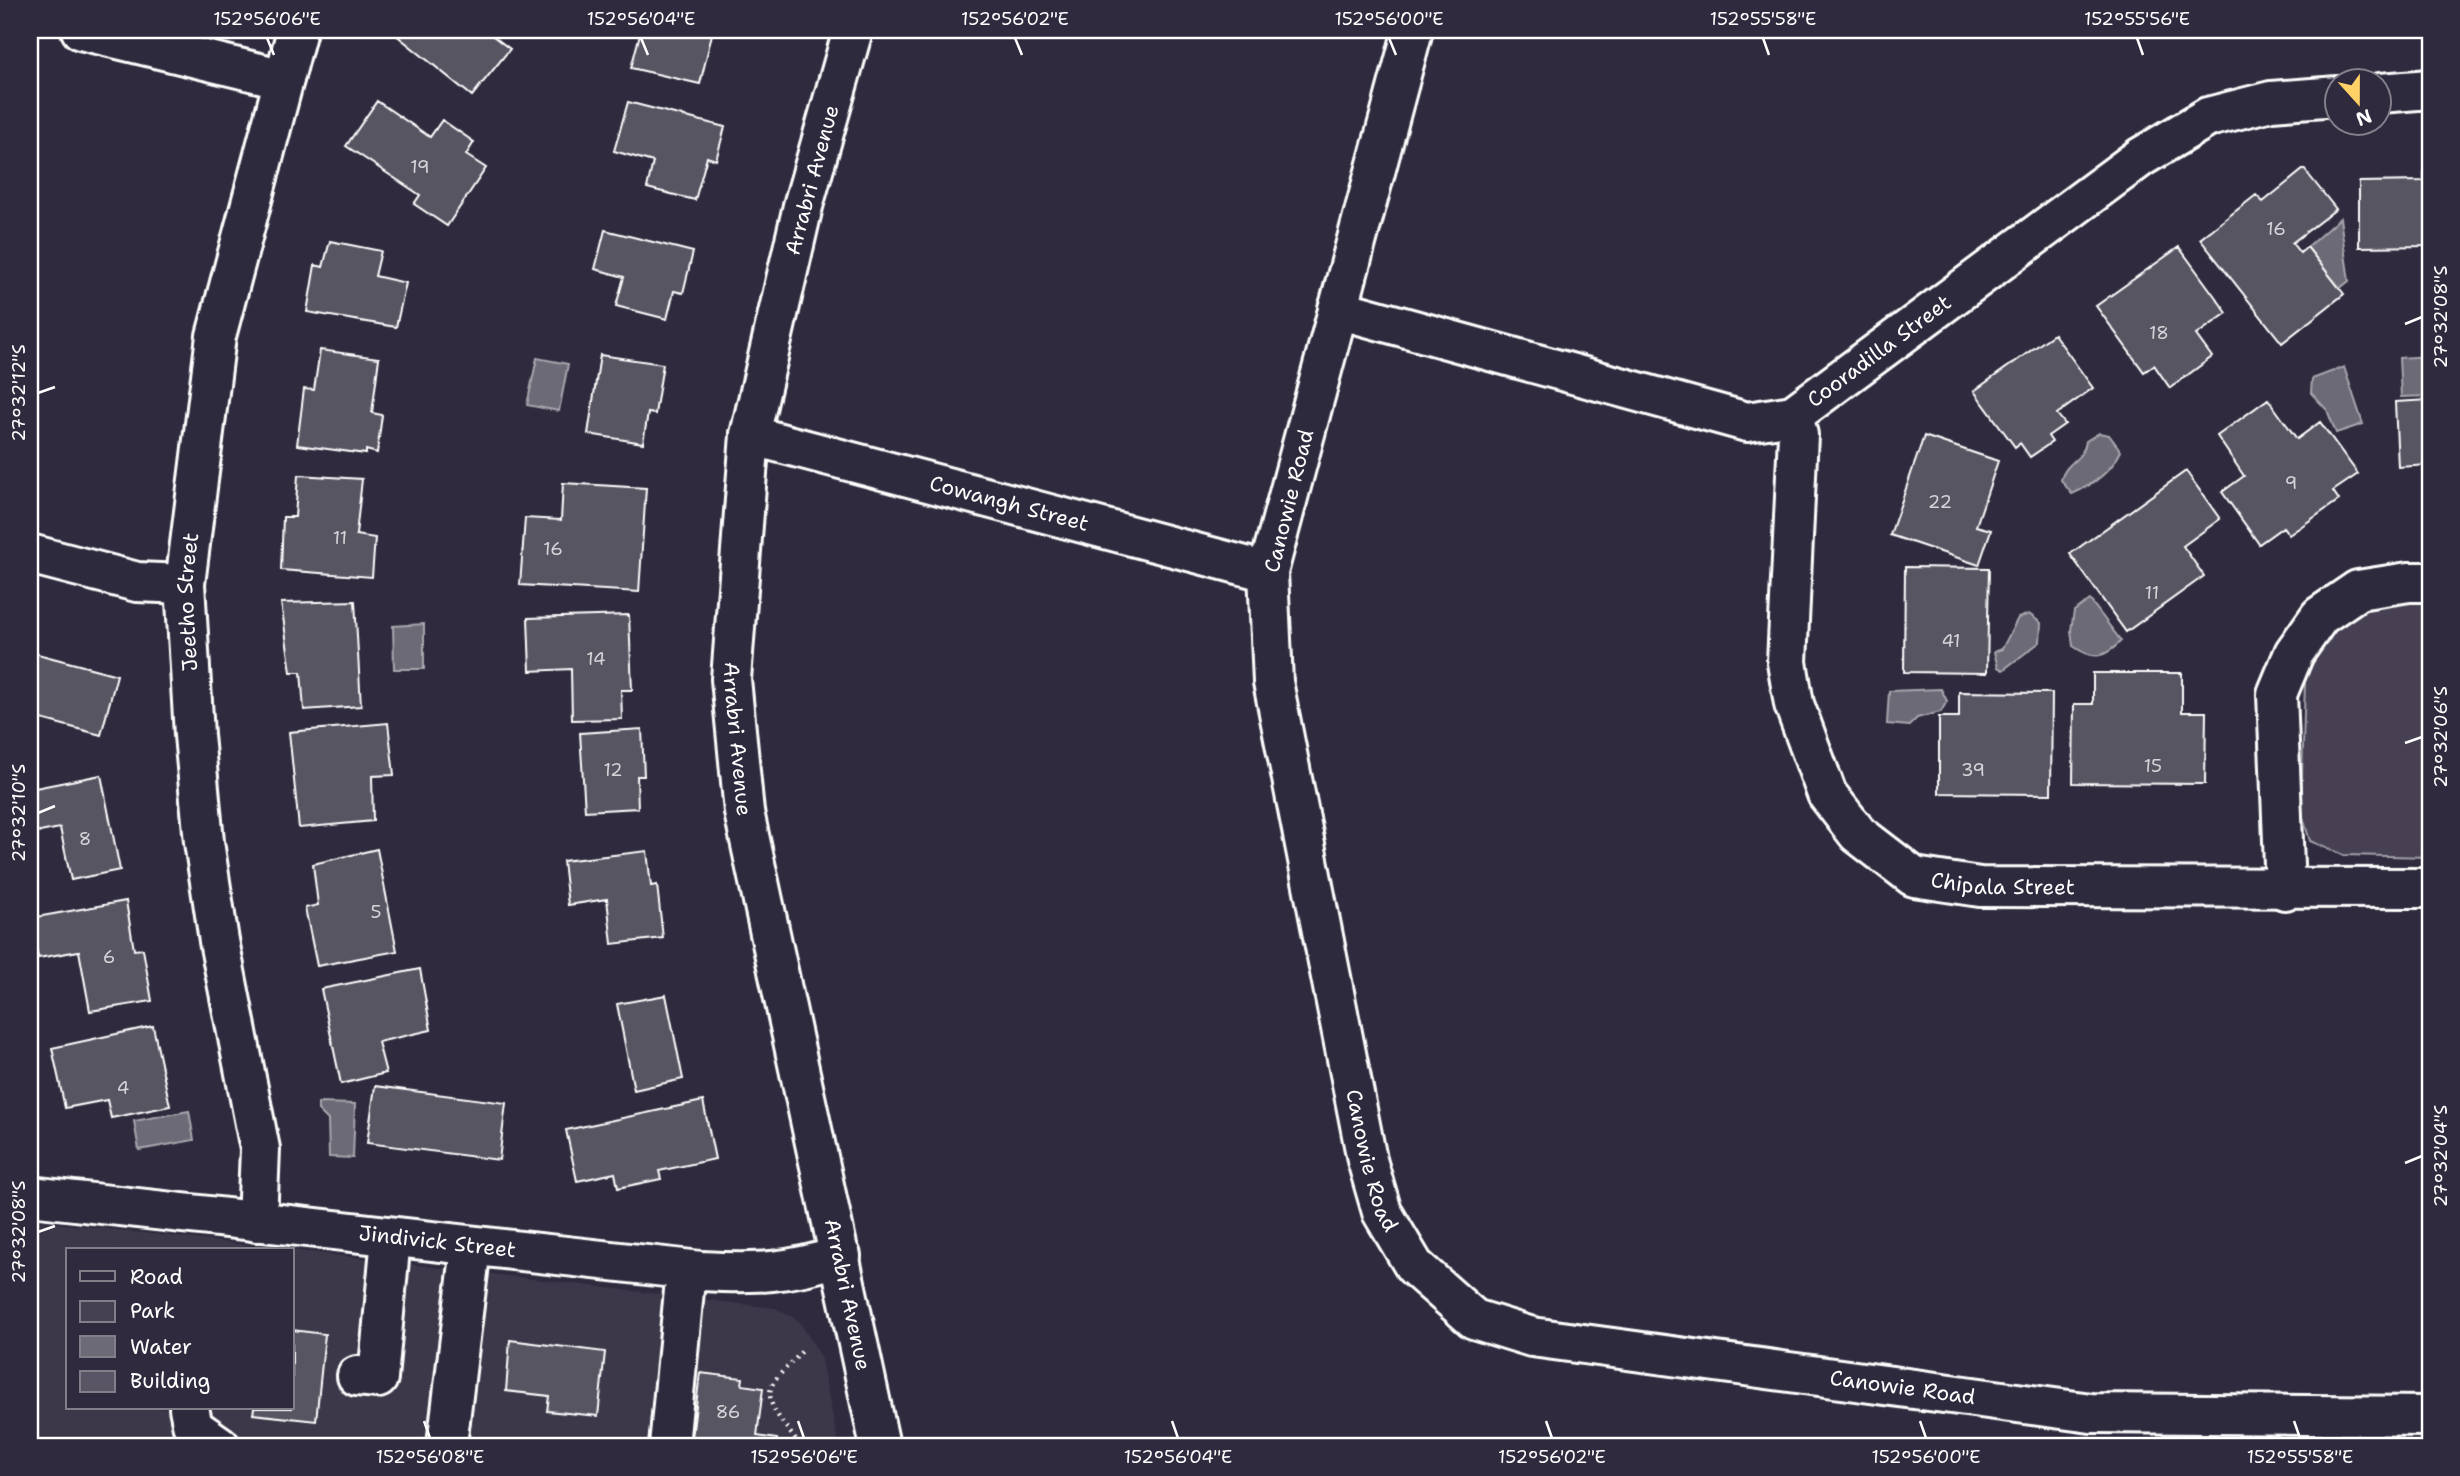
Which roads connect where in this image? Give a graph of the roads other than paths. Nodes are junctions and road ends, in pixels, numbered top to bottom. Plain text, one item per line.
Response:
1 (80, 30) edge
2 (297, 30) edge
3 (853, 30) edge
4 (1413, 30) edge
5 (284, 79) junction
6 (2430, 89) edge
7 (2394, 92) edge
8 (2324, 97) edge
9 (1338, 309) junction
10 (1793, 415) junction
11 (750, 435) junction
12 (30, 554) edge
13 (1268, 572) junction
14 (2430, 582) edge
15 (185, 584) junction
16 (2430, 888) edge
17 (2285, 890) junction
18 (30, 1196) edge
19 (233, 1230) edge
20 (391, 1237) junction
21 (471, 1247) junction
22 (841, 1256) junction
23 (686, 1270) junction
24 (357, 1376) dead end
25 (189, 1410) edge
26 (2430, 1416) edge
27 (2366, 1431) edge
28 (447, 1445) edge
29 (220, 1446) edge
30 (668, 1446) edge
31 (880, 1446) edge

1 - 5 street
2 - 5 street, Jeetho Street
3 - 11 street, Arrabri Avenue
4 - 9 street, Canowie Road
5 - 15 street, Jeetho Street
6 - 7 street
8 - 10 street, Cooradilla Street
9 - 10 street, Cooradilla Street
9 - 13 street, Canowie Road
10 - 17 street, Chipala Street
11 - 13 street, Cowangh Street
11 - 22 street, Arrabri Avenue
12 - 15 street
13 - 27 street, Canowie Road
14 - 17 street
15 - 19 street, Jeetho Street
16 - 17 street, Chipala Street
18 - 19 street, Jindivick Street
19 - 20 street, Jindivick Street
20 - 21 street, Jindivick Street
20 - 24 street
21 - 23 street, Jindivick Street
21 - 28 street
22 - 23 street, Jindivick Street
22 - 31 street, Arrabri Avenue
23 - 30 street
25 - 29 street
26 - 27 street, Canowie Road

